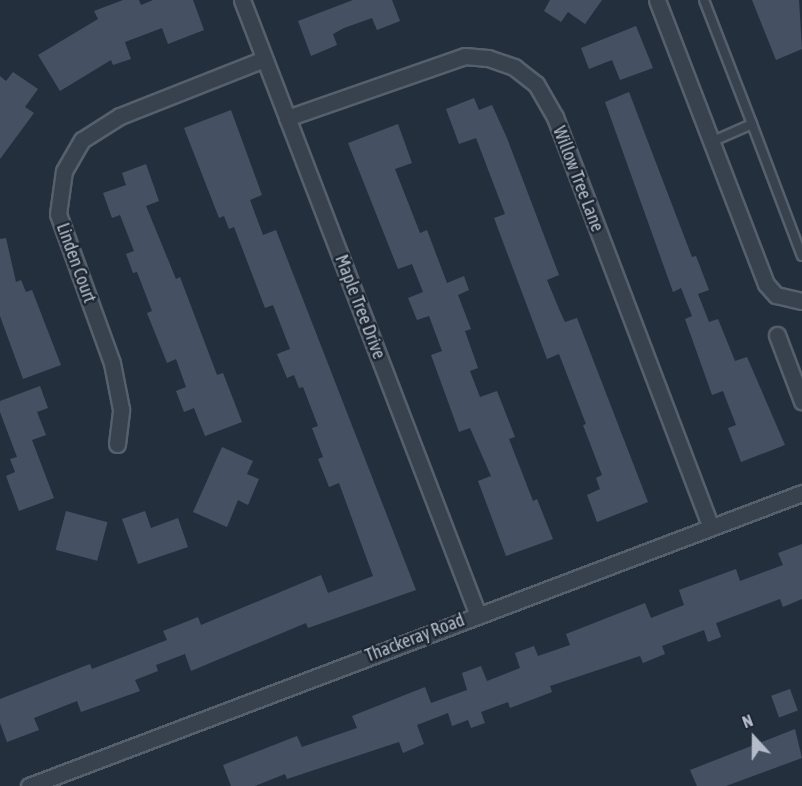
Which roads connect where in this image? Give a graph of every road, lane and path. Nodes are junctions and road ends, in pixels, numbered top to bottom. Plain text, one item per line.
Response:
1 (242, 0) edge
2 (657, 0) edge
3 (704, 0) edge
4 (264, 59) junction
5 (287, 118) junction
6 (752, 124) junction
7 (711, 142) junction
8 (802, 256) edge
9 (802, 301) edge
10 (777, 335) dead end
11 (802, 401) edge
12 (117, 444) dead end
13 (802, 493) edge
14 (710, 526) junction
15 (478, 615) junction
16 (29, 786) edge

1 - 4 street, Maple Tree Drive
2 - 7 street
3 - 6 lane
4 - 5 street, Maple Tree Drive
4 - 12 street, Linden Court
5 - 14 street, Willow Tree Lane
5 - 15 street, Maple Tree Drive
6 - 7 lane
6 - 8 lane
7 - 9 street
10 - 11 street
13 - 14 street, Thackeray Road
14 - 15 street, Thackeray Road
15 - 16 street, Thackeray Road

